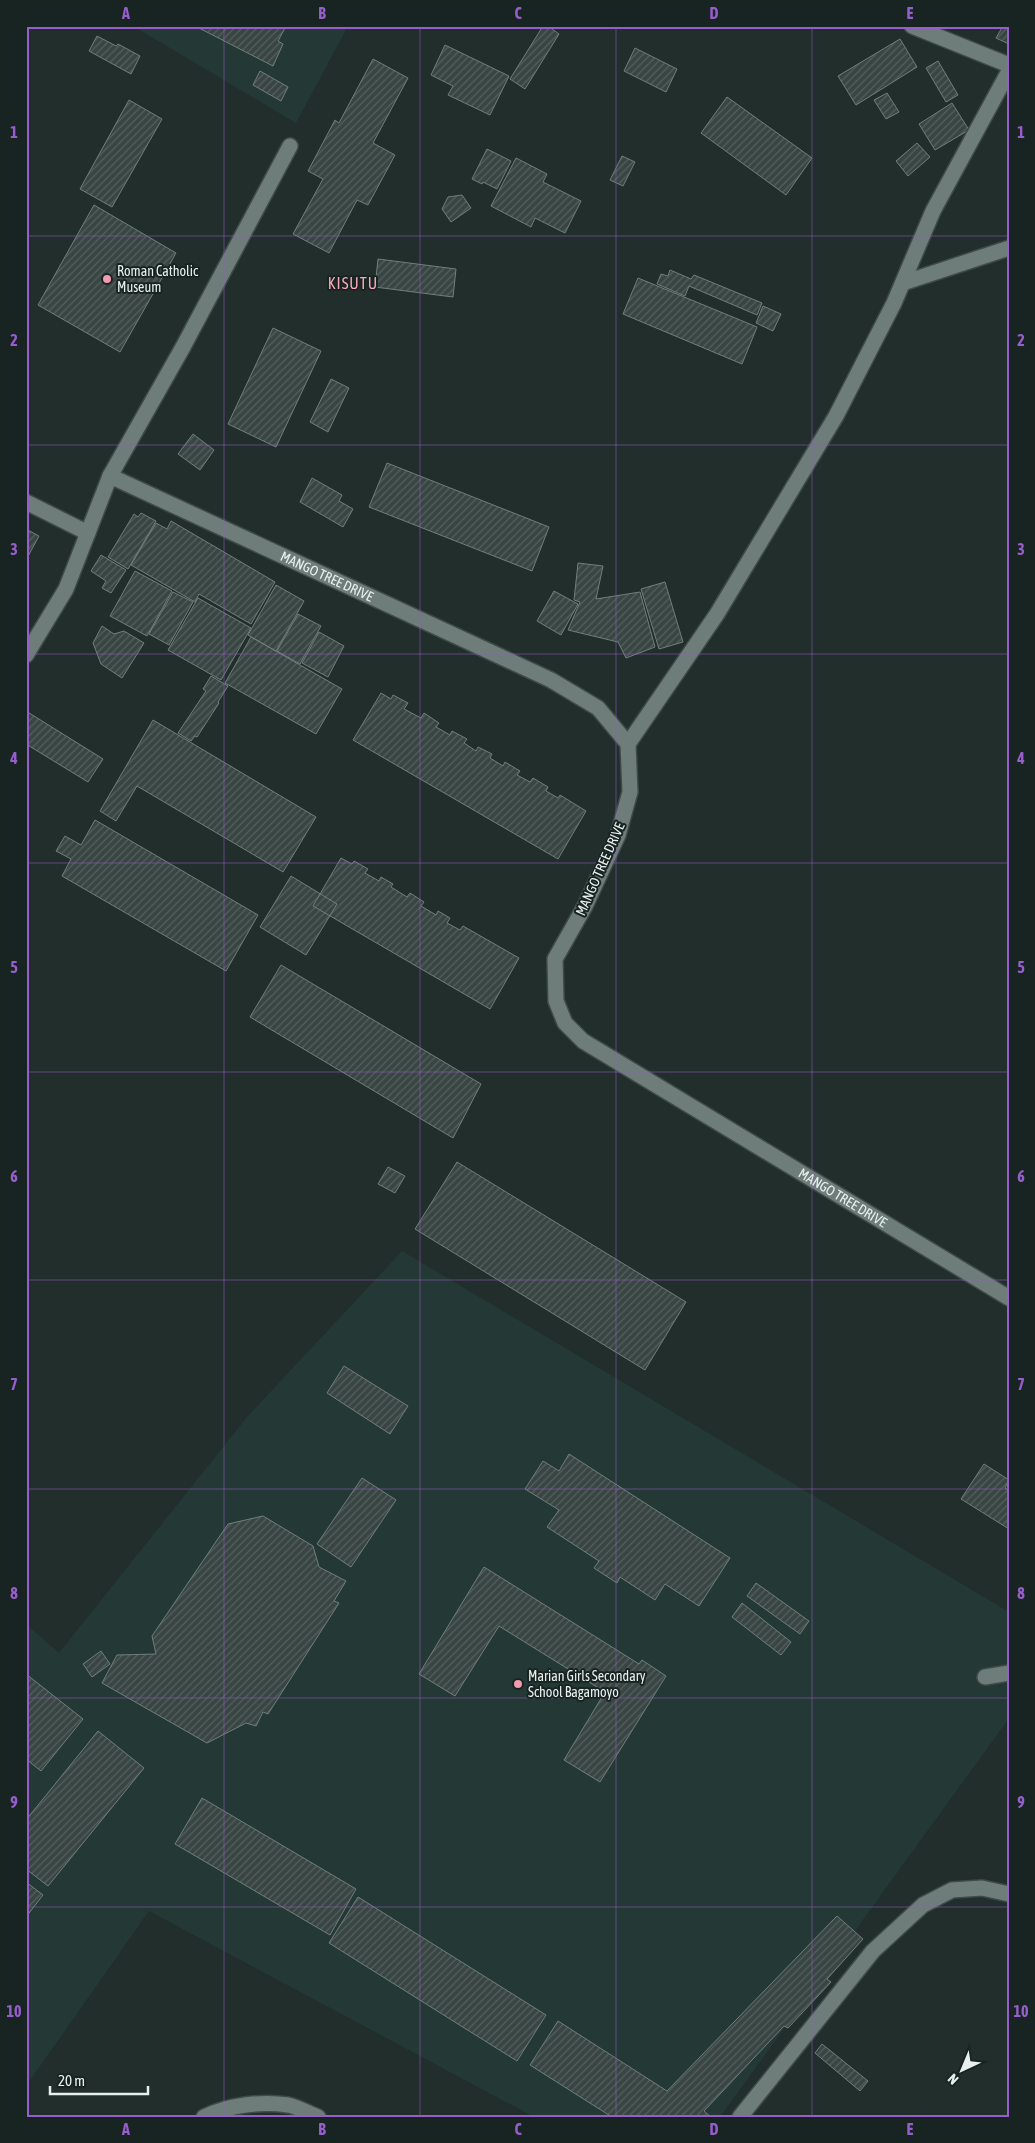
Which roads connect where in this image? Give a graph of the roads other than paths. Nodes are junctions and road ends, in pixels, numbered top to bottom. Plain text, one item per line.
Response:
1 (912, 26) edge
2 (1009, 65) edge
3 (1009, 71) edge
4 (290, 146) dead end
5 (1009, 248) edge
6 (903, 283) junction
7 (110, 476) junction
8 (26, 502) edge
9 (88, 533) junction
10 (26, 655) edge
11 (628, 744) junction
12 (1009, 1298) edge
13 (1009, 1673) edge
14 (985, 1677) dead end
15 (1009, 1894) edge
16 (204, 2117) edge
17 (318, 2117) edge
18 (740, 2117) edge

1 - 2 street
3 - 6 street
4 - 7 street
5 - 6 street
6 - 11 street
7 - 9 street
7 - 11 street, MANGO TREE DRIVE
8 - 9 street
9 - 10 street
11 - 12 street, MANGO TREE DRIVE
13 - 14 street
15 - 18 street
16 - 17 street

